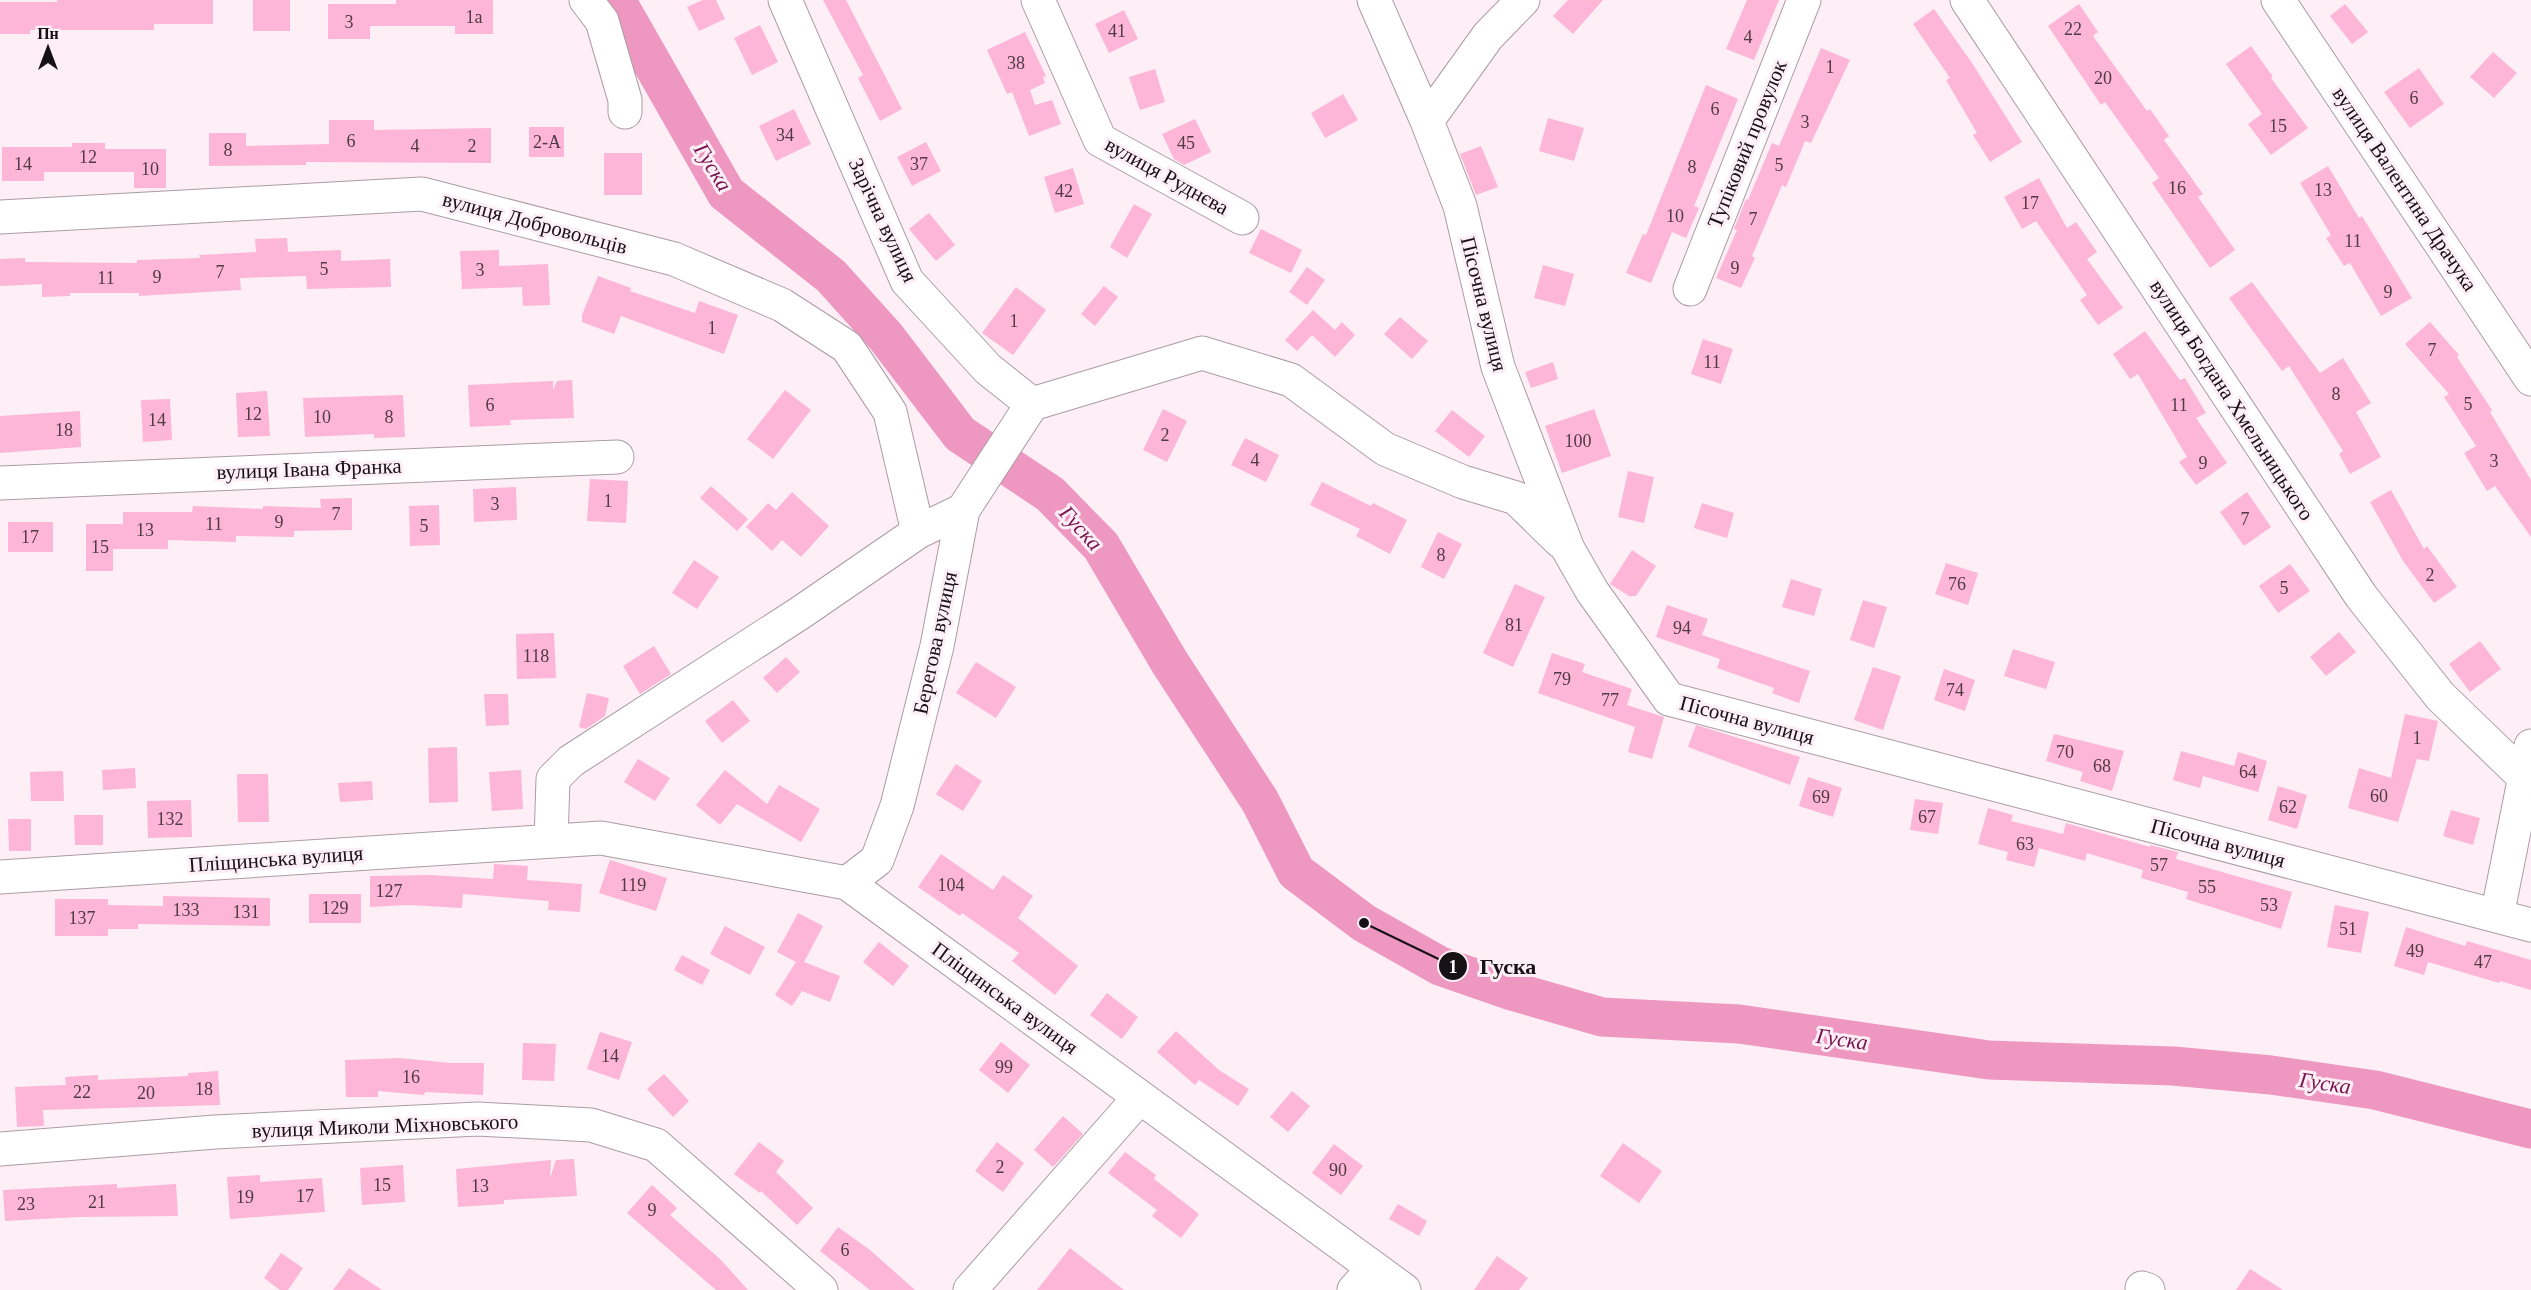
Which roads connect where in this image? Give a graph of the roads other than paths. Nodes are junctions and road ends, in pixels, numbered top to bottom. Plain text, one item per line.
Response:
1 (586, 0) edge
2 (785, 0) edge
3 (1038, 0) edge
4 (1374, 0) edge
5 (1523, 0) edge
6 (1804, 0) edge
7 (1967, 0) edge
8 (2278, 0) edge
9 (625, 112) dead end
10 (1427, 122) junction
11 (0, 218) edge
12 (1242, 218) dead end
13 (1690, 289) dead end
14 (2531, 379) edge
15 (1032, 404) junction
16 (617, 457) dead end
17 (0, 483) edge
18 (963, 510) junction
19 (918, 532) junction
20 (1568, 549) junction
21 (2528, 762) edge
22 (551, 841) junction
23 (0, 878) edge
24 (847, 883) junction
25 (2497, 916) junction
26 (2531, 925) edge
27 (1140, 1097) junction
28 (0, 1149) edge
29 (1364, 1279) edge
30 (821, 1290) edge
31 (970, 1290) edge
32 (1404, 1290) edge

1 - 9 street
2 - 15 street, Зарічна вулиця
3 - 12 street, вулиця Руднєва
4 - 10 street, Пісочна вулиця
5 - 10 street
6 - 13 street, Тупіковий провулок
7 - 21 street, вулиця Богдана Хмельницького
8 - 14 street, вулиця Валентина Драчука
10 - 20 street, Пісочна вулиця
11 - 19 street, вулиця Добровольців
15 - 18 street, Берегова вулиця
15 - 20 street
16 - 17 street, вулиця Івана Франка
18 - 19 street
18 - 24 street, Берегова вулиця
19 - 22 street
20 - 25 street, Пісочна вулиця
21 - 25 street
22 - 23 street, Пліщинська вулиця
22 - 24 street, Пліщинська вулиця
24 - 27 street, Пліщинська вулиця
25 - 26 street, Пісочна вулиця
27 - 29 street, Пліщинська вулиця
27 - 31 street
28 - 30 street, вулиця Миколи Міхновського
29 - 32 street, Пліщинська вулиця

